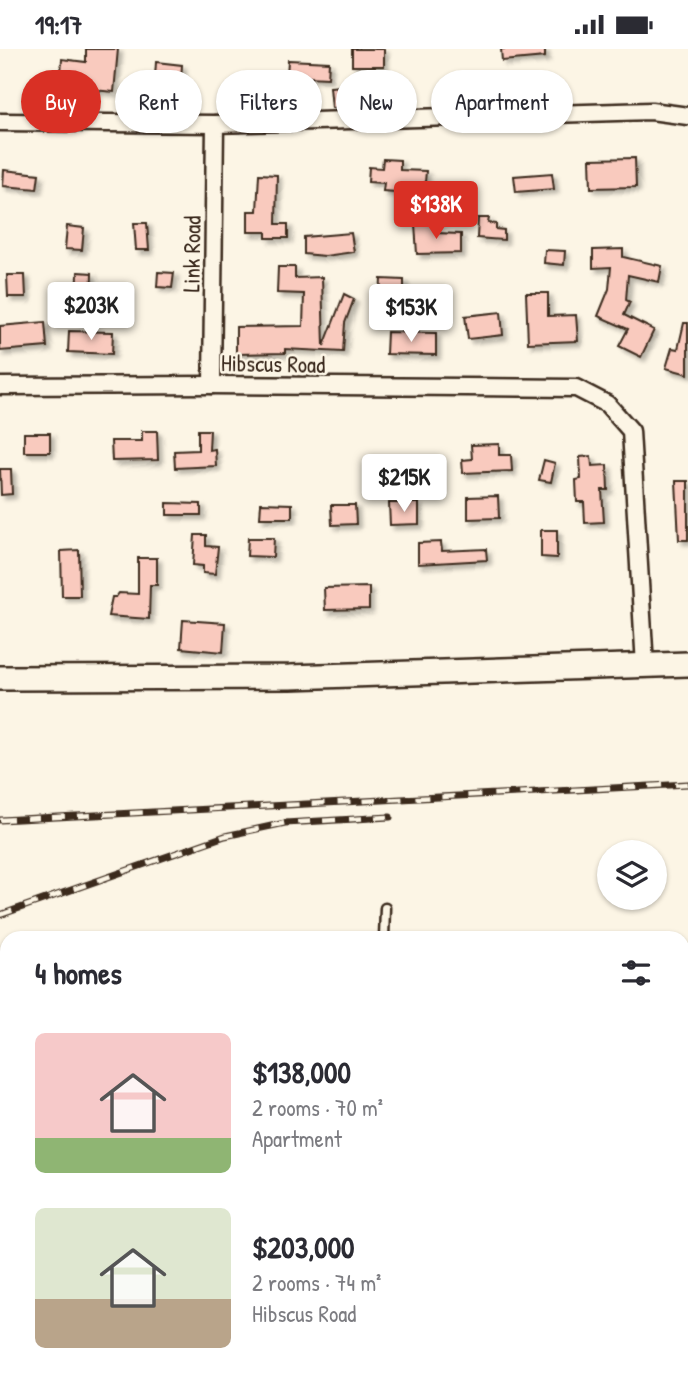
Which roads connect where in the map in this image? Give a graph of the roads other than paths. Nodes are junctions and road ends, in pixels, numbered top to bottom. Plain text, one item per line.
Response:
1 (688, 116) edge
2 (0, 122) edge
3 (215, 124) junction
4 (212, 385) junction
5 (0, 386) edge
6 (688, 664) edge
7 (645, 666) junction
8 (0, 678) edge
9 (385, 908) dead end
10 (384, 931) edge

1 - 3 street
2 - 3 street
3 - 4 street, Link Road
4 - 5 street, Hibscus Road
4 - 7 street, Hibscus Road
6 - 7 street
7 - 8 street
9 - 10 lane

